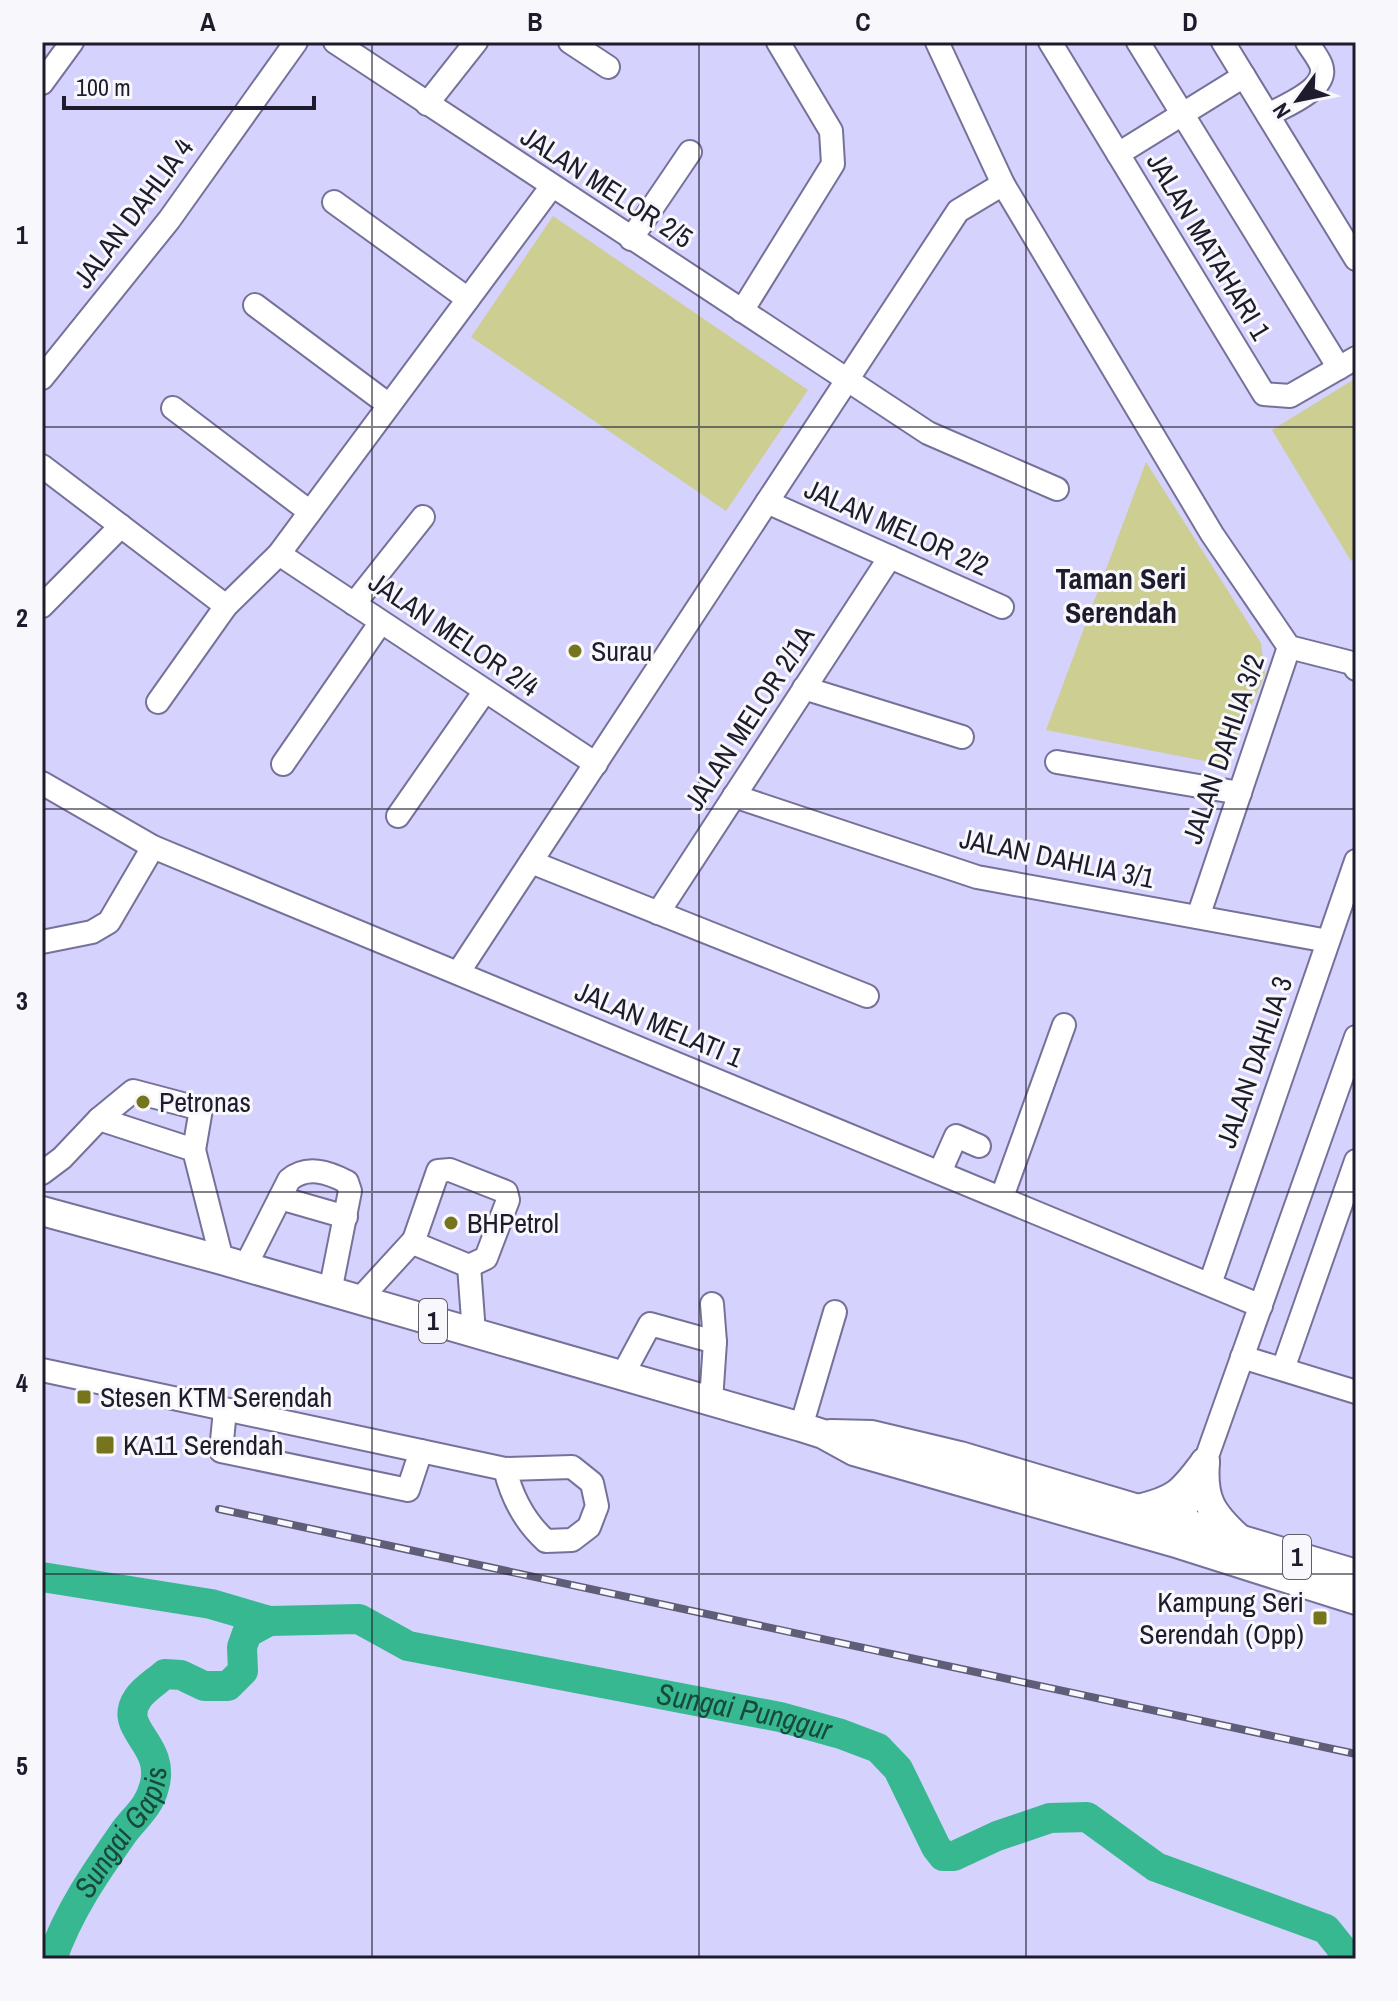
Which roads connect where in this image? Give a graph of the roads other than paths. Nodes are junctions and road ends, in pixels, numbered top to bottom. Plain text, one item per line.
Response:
1 (72, 42) edge
2 (296, 42) edge
3 (335, 42) edge
4 (476, 42) edge
5 (570, 42) edge
6 (778, 42) edge
7 (937, 42) edge
8 (1050, 42) edge
9 (1138, 42) edge
10 (1223, 42) edge
11 (1307, 42) edge
12 (608, 67) dead end
13 (1244, 76) junction
14 (42, 83) edge
15 (427, 104) junction
16 (1182, 114) junction
17 (1268, 115) junction
18 (690, 152) dead end
19 (1118, 154) junction
20 (1003, 184) junction
21 (552, 186) junction
22 (334, 202) dead end
23 (631, 239) junction
24 (1356, 259) edge
25 (468, 299) junction
26 (255, 305) dead end
27 (742, 311) junction
28 (1348, 363) edge
29 (42, 378) edge
30 (847, 381) junction
31 (389, 405) junction
32 (173, 408) dead end
33 (42, 466) edge
34 (1057, 489) dead end
35 (767, 502) junction
36 (310, 512) junction
37 (423, 517) dead end
38 (121, 526) junction
39 (279, 554) junction
40 (890, 557) junction
41 (354, 604) junction
42 (42, 606) edge
43 (226, 606) junction
44 (1002, 607) dead end
45 (381, 622) junction
46 (1289, 647) junction
47 (1356, 669) edge
48 (804, 688) junction
49 (485, 691) junction
50 (158, 702) dead end
51 (962, 737) dead end
52 (1057, 762) dead end
53 (283, 764) dead end
54 (596, 764) junction
55 (42, 783) edge
56 (1240, 793) junction
57 (734, 796) junction
58 (398, 816) dead end
59 (153, 847) junction
60 (1356, 861) edge
61 (531, 862) junction
62 (658, 913) junction
63 (1198, 917) junction
64 (1328, 941) junction
65 (42, 942) edge
66 (458, 973) junction
67 (867, 996) dead end
68 (1064, 1025) dead end
69 (1356, 1037) edge
70 (99, 1119) junction
71 (979, 1146) dead end
72 (194, 1150) junction
73 (1356, 1161) edge
74 (940, 1172) junction
75 (42, 1173) edge
76 (1351, 1191) edge
77 (1002, 1197) junction
78 (280, 1198) junction
79 (42, 1211) edge
80 (346, 1217) junction
81 (414, 1240) junction
82 (234, 1264) junction
83 (469, 1266) junction
84 (1210, 1284) junction
85 (330, 1292) junction
86 (359, 1300) junction
87 (712, 1304) dead end
88 (1261, 1306) junction
89 (835, 1312) dead end
90 (474, 1333) junction
91 (715, 1342) junction
92 (1242, 1357) junction
93 (1283, 1369) junction
94 (42, 1370) edge
95 (622, 1376) junction
96 (1355, 1388) edge
97 (711, 1401) junction
98 (225, 1410) junction
99 (812, 1431) junction
100 (421, 1451) junction
101 (1205, 1462) junction
102 (505, 1469) dead end
103 (1138, 1509) junction
104 (1177, 1532) junction
105 (1239, 1539) junction
106 (1356, 1574) edge
107 (1356, 1600) edge

1 - 14 street
2 - 29 street, JALAN DAHLIA 4
3 - 15 street, JALAN MELOR 2/5
4 - 15 street
5 - 12 street
6 - 27 street
7 - 20 street
8 - 19 street, JALAN MATAHARI 1
9 - 16 street
10 - 13 street
11 - 17 street
13 - 16 street
13 - 17 street
15 - 21 street, JALAN MELOR 2/5
16 - 19 street
16 - 28 street
17 - 24 street
18 - 23 street
19 - 28 street, JALAN MATAHARI 1
20 - 30 street
20 - 46 street
21 - 23 street, JALAN MELOR 2/5
21 - 25 street
22 - 25 street
23 - 27 street, JALAN MELOR 2/5
25 - 31 street
26 - 31 street
27 - 30 street, JALAN MELOR 2/5
30 - 34 street, JALAN MELOR 2/5
30 - 35 street
31 - 36 street
32 - 36 street
33 - 38 street
35 - 40 street, JALAN MELOR 2/2
35 - 54 street
36 - 39 street
37 - 41 street
38 - 42 street
38 - 43 street
39 - 41 street, JALAN MELOR 2/4
39 - 43 street
40 - 44 street, JALAN MELOR 2/2
40 - 48 street, JALAN MELOR 2/1A
41 - 45 street, JALAN MELOR 2/4
43 - 50 street
45 - 49 street, JALAN MELOR 2/4
45 - 53 street
46 - 47 street
46 - 56 street, JALAN DAHLIA 3/2
48 - 51 street
48 - 57 street, JALAN MELOR 2/1A
49 - 54 street, JALAN MELOR 2/4
49 - 58 street
52 - 56 street
54 - 61 street
55 - 59 street, JALAN MELATI 1
56 - 63 street, JALAN DAHLIA 3/2
57 - 62 street, JALAN MELOR 2/1A
57 - 63 street, JALAN DAHLIA 3/1
59 - 65 street
59 - 66 street, JALAN MELATI 1
60 - 64 street, JALAN DAHLIA 3
61 - 62 street
61 - 66 street
62 - 67 street
63 - 64 street, JALAN DAHLIA 3/1
64 - 84 street, JALAN DAHLIA 3
66 - 74 street, JALAN MELATI 1
68 - 77 street
69 - 88 street
70 - 72 street
70 - 72 street
70 - 75 street
71 - 74 street
72 - 82 street
73 - 76 street
74 - 77 street, JALAN MELATI 1
76 - 93 street
77 - 84 street, JALAN MELATI 1
78 - 80 street
78 - 80 street
78 - 82 street
79 - 82 main road, 1
80 - 85 street
81 - 83 street
81 - 83 street
81 - 86 street
82 - 85 main road, 1
83 - 90 street
84 - 88 street, JALAN MELATI 1
85 - 86 main road, 1
86 - 90 main road, 1
87 - 91 street
88 - 92 street
89 - 99 street
90 - 95 main road, 1
91 - 95 street
91 - 97 street
92 - 93 street
92 - 101 street
93 - 96 street
94 - 98 street
95 - 97 main road, 1
97 - 99 main road, 1
98 - 100 street
98 - 100 street
99 - 103 main road, 1
99 - 104 main road, 1
100 - 102 street
101 - 103 main road
101 - 104 street
101 - 105 main road
103 - 104 main road, 1
104 - 105 main road, 1
104 - 107 main road, 1
105 - 106 main road, 1

